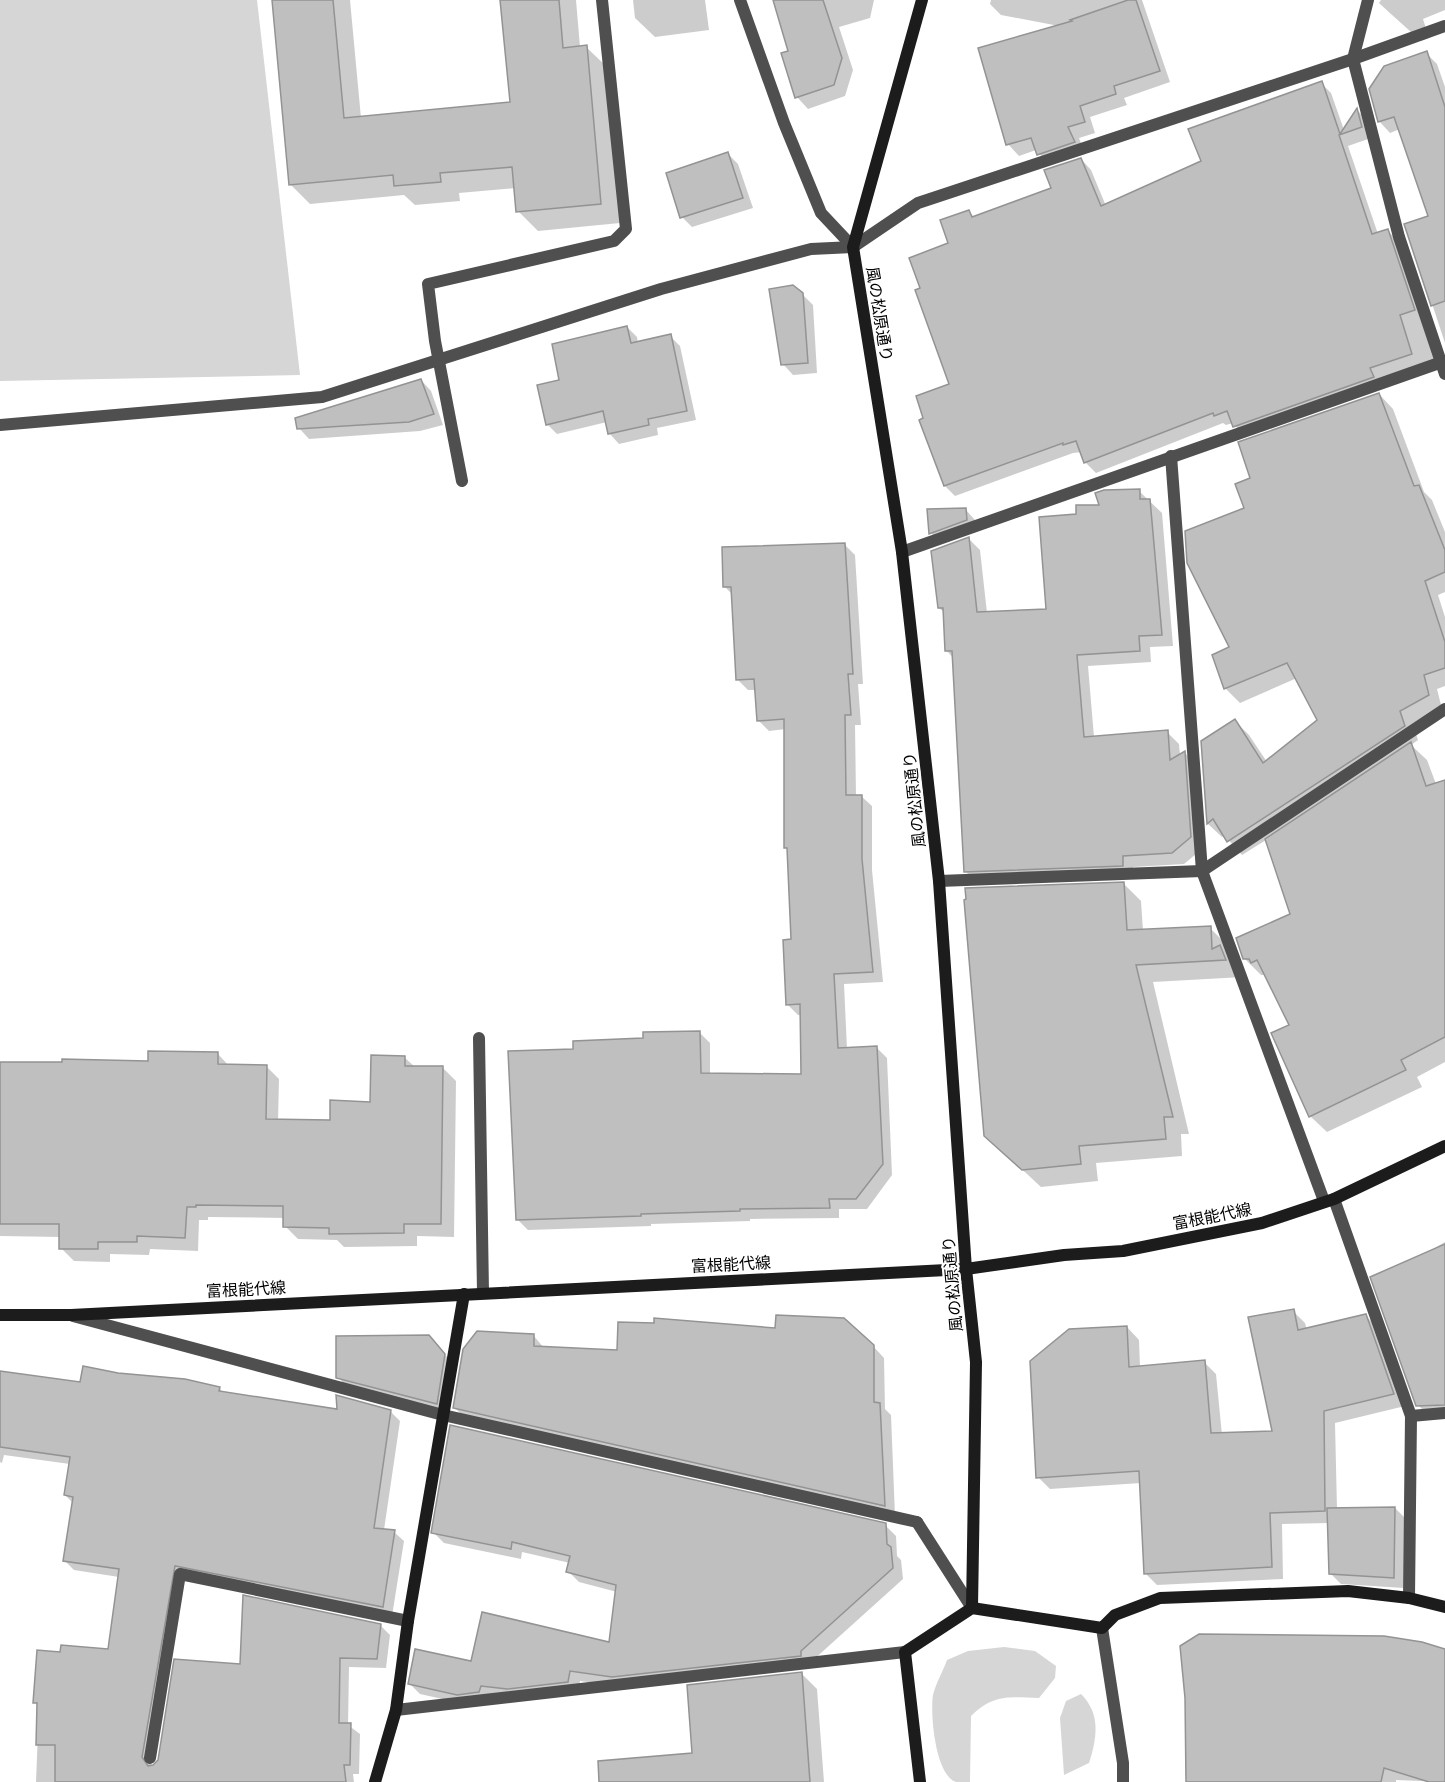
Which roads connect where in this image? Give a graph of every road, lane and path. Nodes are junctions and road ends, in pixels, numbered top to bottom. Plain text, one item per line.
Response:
1 (602, 0) edge
2 (740, 0) edge
3 (921, 0) edge
4 (1368, 0) edge
5 (1445, 26) edge
6 (1353, 59) junction
7 (853, 248) junction
8 (440, 359) junction
9 (1443, 368) edge
10 (0, 425) edge
11 (1171, 456) junction
12 (462, 481) dead end
13 (902, 552) junction
14 (1445, 709) edge
15 (1202, 872) junction
16 (939, 881) junction
17 (479, 1038) dead end
18 (1445, 1146) edge
19 (1329, 1200) junction
20 (966, 1269) junction
21 (483, 1293) junction
22 (464, 1294) junction
23 (0, 1315) edge
24 (71, 1315) junction
25 (1445, 1413) edge
26 (443, 1415) junction
27 (1411, 1416) junction
28 (1409, 1598) junction
29 (1445, 1607) edge
30 (972, 1608) junction
31 (408, 1621) junction
32 (1102, 1628) junction
33 (905, 1652) junction
34 (396, 1710) junction
35 (150, 1758) dead end
36 (375, 1782) edge
37 (920, 1782) edge
38 (1123, 1782) edge

1 - 8 street
2 - 7 street
3 - 7 street, 風の松原通り
4 - 6 street
5 - 6 street
6 - 7 street
6 - 9 street
7 - 8 street
7 - 13 street, 風の松原通り
8 - 10 street
8 - 12 street
9 - 11 street
11 - 13 street
11 - 15 street
13 - 16 street, 風の松原通り
14 - 15 street
15 - 16 street
15 - 19 street
16 - 20 street, 風の松原通り
17 - 21 street
18 - 19 street, 富根能代線
19 - 20 street, 富根能代線
19 - 27 street
20 - 21 street, 富根能代線
20 - 30 street, 風の松原通り
21 - 22 street, 富根能代線
22 - 24 street, 富根能代線
22 - 26 street
23 - 24 street, 富根能代線
24 - 26 street
25 - 27 street
26 - 30 street
26 - 31 street
27 - 28 street
28 - 29 street
28 - 32 street
30 - 32 street
30 - 33 street
31 - 34 street
31 - 35 street
32 - 38 street
33 - 34 street
33 - 37 street
34 - 36 street

